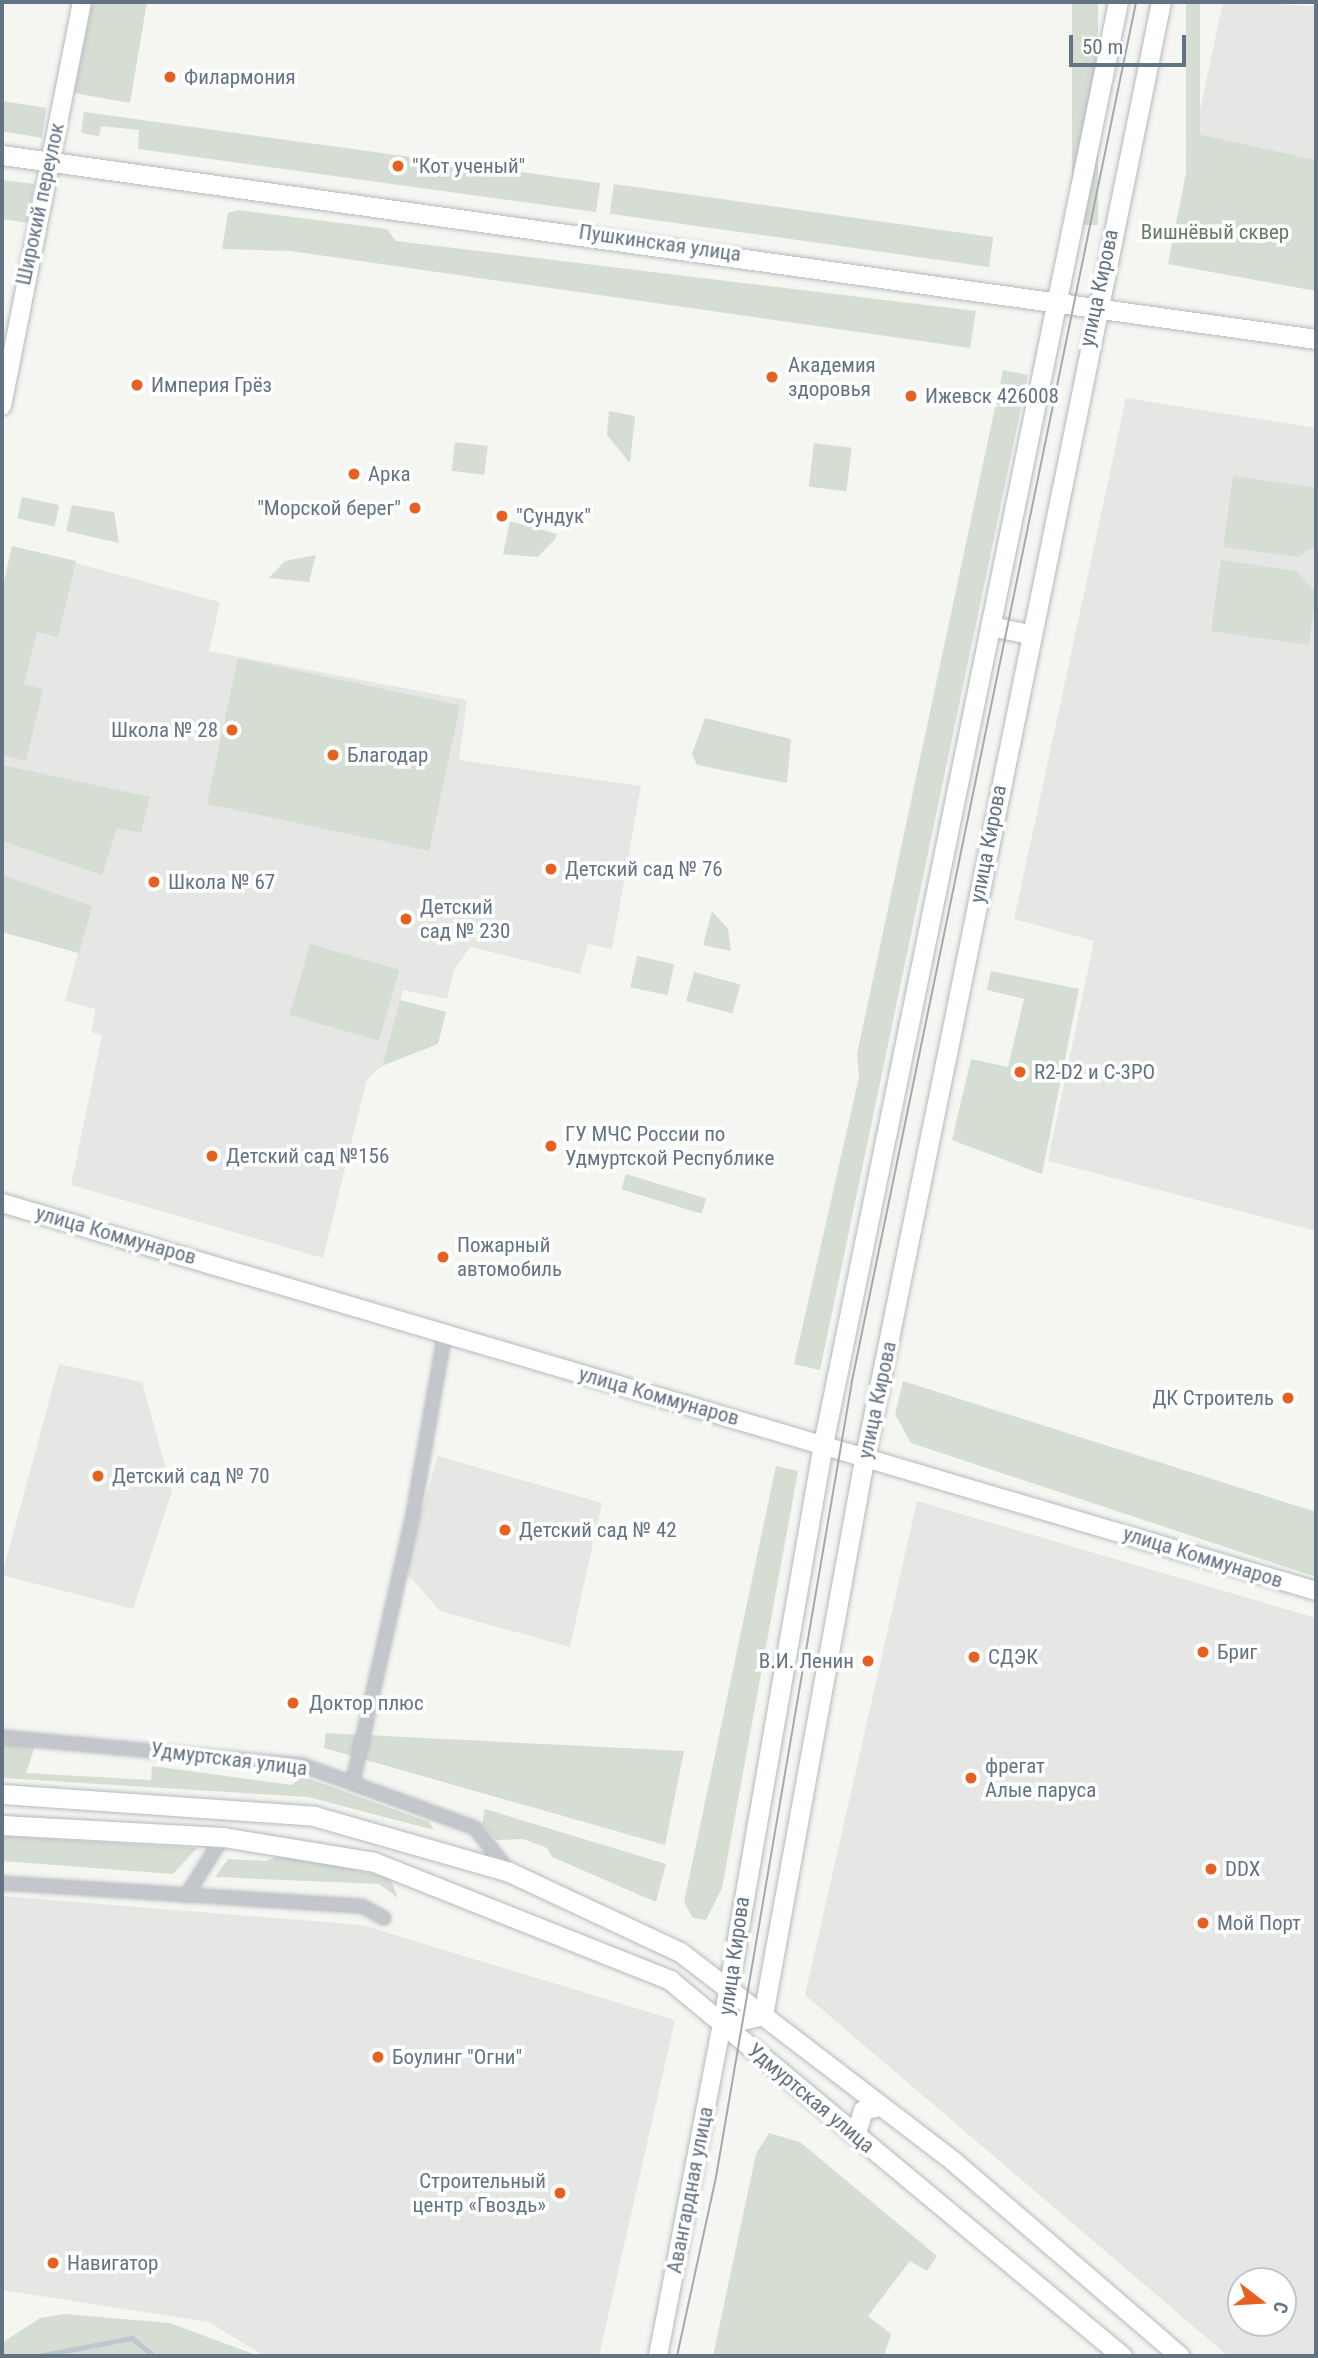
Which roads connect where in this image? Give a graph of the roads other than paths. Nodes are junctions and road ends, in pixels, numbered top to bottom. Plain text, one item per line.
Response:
1 (82, 2) edge
2 (1118, 2) edge
3 (1161, 2) edge
4 (2, 155) edge
5 (50, 163) junction
6 (1058, 299) junction
7 (1096, 304) junction
8 (1316, 339) edge
9 (2, 406) edge
10 (991, 626) junction
11 (1030, 634) junction
12 (2, 1203) edge
13 (445, 1333) junction
14 (823, 1444) junction
15 (865, 1457) junction
16 (1316, 1591) edge
17 (2, 1737) edge
18 (353, 1781) junction
19 (2, 1794) edge
20 (2, 1825) edge
21 (223, 1837) junction
22 (509, 1872) junction
23 (2, 1883) edge
24 (186, 1896) junction
25 (579, 1905) junction
26 (384, 1918) dead end
27 (565, 1935) junction
28 (727, 1985) junction
29 (763, 2015) junction
30 (722, 2025) junction
31 (879, 2106) junction
32 (855, 2135) junction
33 (658, 2356) edge
34 (1122, 2356) edge
35 (1180, 2356) edge

1 - 5 street, Широкий переулок
2 - 6 main road, улица Кирова
3 - 7 main road, улица Кирова
4 - 5 main road, Пушкинская улица
5 - 6 main road, Пушкинская улица
5 - 9 street, Широкий переулок
6 - 7 main road, Пушкинская улица
6 - 10 main road, улица Кирова
7 - 8 main road, Пушкинская улица
7 - 11 main road, улица Кирова
10 - 11 main road
10 - 14 main road, улица Кирова
11 - 15 main road, улица Кирова
12 - 13 street, улица Коммунаров
13 - 14 street, улица Коммунаров
13 - 18 street
14 - 15 street, улица Коммунаров
14 - 28 main road, улица Кирова
15 - 16 street, улица Коммунаров
15 - 29 main road, улица Кирова
17 - 18 street, Удмуртская улица
18 - 22 street, Удмуртская улица
19 - 22 main road, Удмуртская улица
20 - 21 main road, Удмуртская улица
21 - 24 street
21 - 27 main road, Удмуртская улица
22 - 25 main road, Удмуртская улица
23 - 24 street
24 - 26 street
25 - 27 main road
25 - 28 main road, Удмуртская улица
27 - 30 main road, Удмуртская улица
28 - 29 main road, Удмуртская улица
28 - 30 main road, улица Кирова
29 - 30 main road, улица Кирова
29 - 31 main road, Удмуртская улица
30 - 32 main road, Удмуртская улица
30 - 33 street, Авангардная улица
31 - 32 main road
31 - 35 main road, Удмуртская улица
32 - 34 main road, Удмуртская улица

